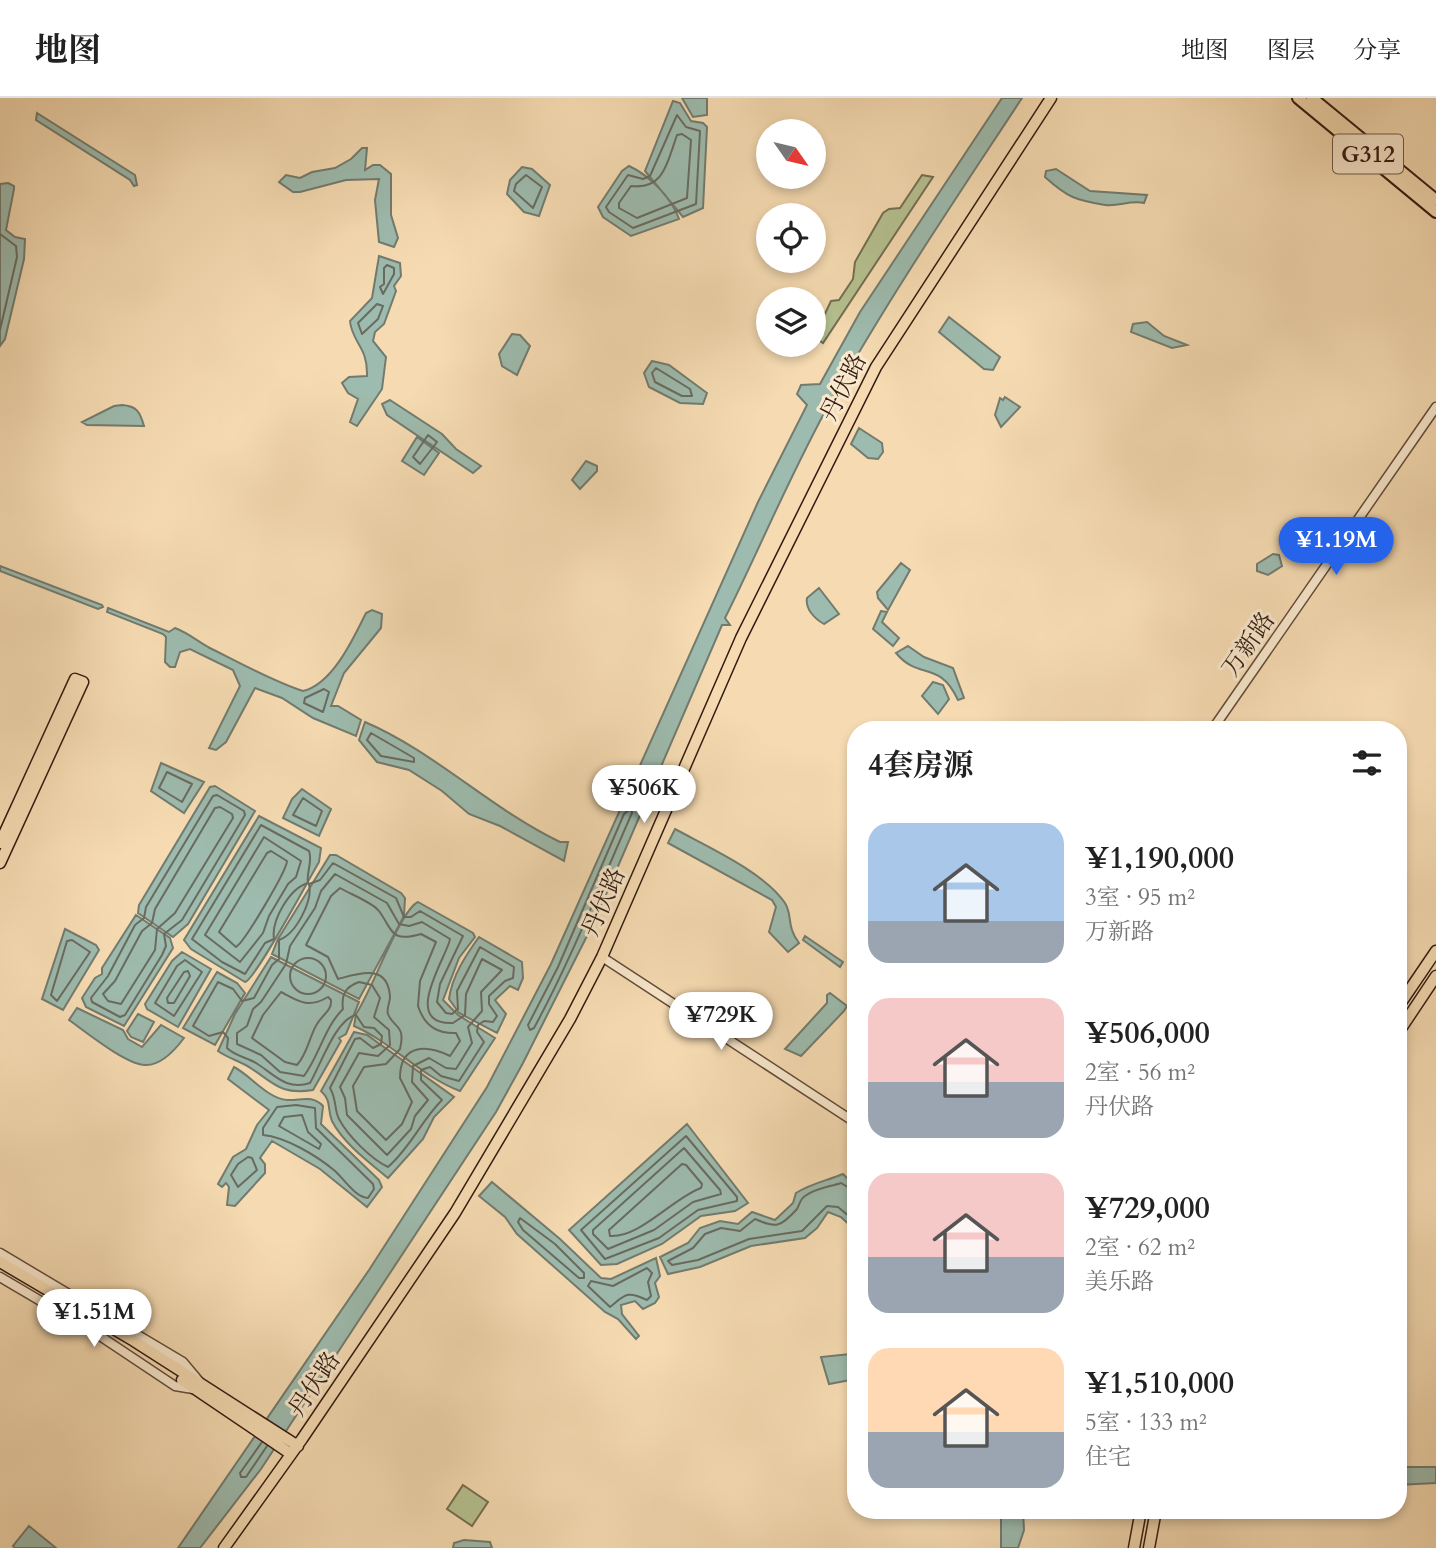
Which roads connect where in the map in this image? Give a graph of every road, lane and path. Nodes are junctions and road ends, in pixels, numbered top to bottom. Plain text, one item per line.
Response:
1 (1051, 98) edge
2 (1298, 98) edge
3 (1312, 98) edge
4 (1436, 200) edge
5 (1436, 212) edge
6 (1436, 407) edge
7 (1218, 721) edge
8 (0, 843) edge
9 (0, 863) edge
10 (1436, 951) edge
11 (602, 957) junction
12 (1432, 966) edge
13 (1436, 976) edge
14 (1407, 996) edge
15 (1407, 1020) edge
16 (847, 1116) edge
17 (0, 1253) edge
18 (0, 1262) edge
19 (0, 1268) edge
20 (0, 1277) edge
21 (199, 1387) junction
22 (294, 1450) junction
23 (1139, 1519) edge
24 (1154, 1519) edge
25 (224, 1548) edge
26 (1134, 1548) edge
27 (1149, 1548) edge

1 - 11 main road, 丹伏路
2 - 5 highway, G312
3 - 4 highway, G312
6 - 7 street, 万新路
8 - 9 main road
10 - 12 main road
11 - 16 street
11 - 22 main road, 丹伏路
12 - 14 main road
13 - 15 main road
17 - 21 street
18 - 21 main road
19 - 21 main road
20 - 21 street
21 - 22 main road
22 - 25 main road, 丹伏路
23 - 26 main road
24 - 27 main road

